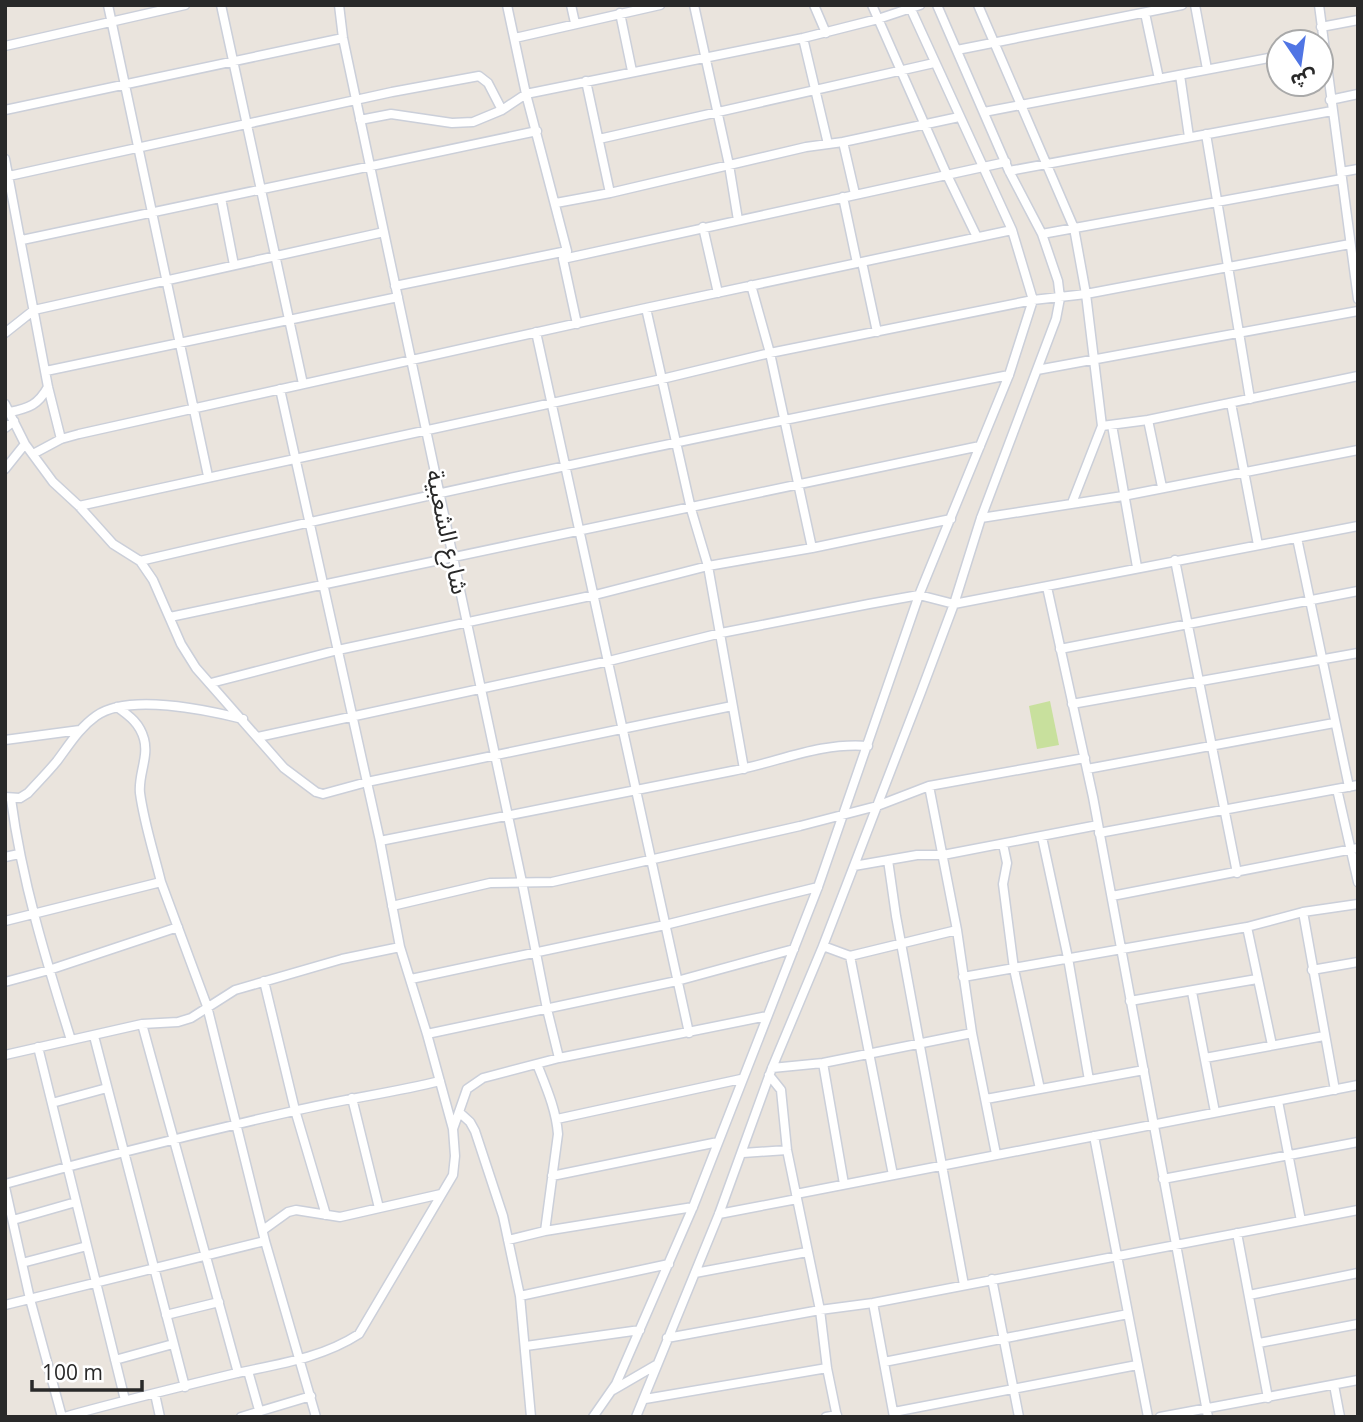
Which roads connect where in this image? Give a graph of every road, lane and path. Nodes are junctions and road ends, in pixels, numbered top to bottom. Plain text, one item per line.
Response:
1 (108, 5) edge
2 (185, 5) edge
3 (221, 5) edge
4 (339, 5) edge
5 (507, 5) edge
6 (571, 5) edge
7 (660, 5) edge
8 (694, 5) edge
9 (814, 5) edge
10 (872, 5) edge
11 (937, 5) edge
12 (978, 5) edge
13 (1195, 5) edge
14 (1319, 5) edge
15 (914, 6) edge
16 (1176, 6) edge
17 (620, 13) junction
18 (1145, 13) junction
19 (878, 19) junction
20 (1358, 20) edge
21 (112, 22) junction
22 (575, 23) junction
23 (1321, 27) joint
24 (826, 33) junction
25 (343, 38) junction
26 (515, 38) junction
27 (803, 38) junction
28 (994, 43) junction
29 (5, 46) edge
30 (957, 50) junction
31 (704, 57) junction
32 (1265, 58) edge
33 (233, 62) junction
34 (934, 63) junction
35 (1207, 69) junction
36 (632, 71) junction
37 (902, 71) junction
38 (1180, 75) junction
39 (1159, 79) junction
40 (586, 81) junction
41 (125, 85) junction
42 (817, 91) junction
43 (526, 94) junction
44 (1358, 94) edge
45 (356, 100) junction
46 (1330, 100) joint
47 (1021, 105) junction
48 (5, 110) edge
49 (502, 110) junction
50 (1332, 111) junction
51 (984, 112) junction
52 (716, 113) junction
53 (959, 117) junction
54 (360, 120) junction
55 (247, 124) junction
56 (926, 125) junction
57 (537, 131) junction
58 (1206, 134) junction
59 (1189, 137) junction
60 (599, 139) junction
61 (844, 142) junction
62 (828, 144) junction
63 (138, 147) junction
64 (5, 159) edge
65 (1048, 164) junction
66 (729, 165) junction
67 (370, 167) junction
68 (983, 167) junction
69 (1007, 167) junction
70 (1358, 169) edge
71 (947, 175) junction
72 (1342, 175) junction
73 (9, 176) junction
74 (261, 190) junction
75 (610, 193) junction
76 (855, 194) junction
77 (843, 197) junction
78 (221, 198) junction
79 (1217, 201) junction
80 (556, 203) junction
81 (152, 213) junction
82 (738, 220) junction
83 (1358, 226) edge
84 (703, 227) junction
85 (1074, 228) junction
86 (1348, 228) junction
87 (1012, 230) junction
88 (384, 232) junction
89 (1042, 234) junction
90 (977, 237) junction
91 (22, 240) junction
92 (1350, 244) junction
93 (565, 255) junction
94 (275, 256) junction
95 (859, 262) junction
96 (234, 265) junction
97 (1228, 267) junction
98 (166, 280) junction
99 (751, 285) junction
100 (396, 286) junction
101 (718, 293) junction
102 (1086, 294) junction
103 (398, 297) junction
104 (1060, 298) junction
105 (1358, 298) edge
106 (1033, 300) junction
107 (646, 308) junction
108 (34, 310) junction
109 (1358, 311) edge
110 (289, 320) junction
111 (577, 324) junction
112 (536, 332) junction
113 (877, 332) junction
114 (5, 333) edge
115 (1239, 333) junction
116 (180, 343) junction
117 (770, 353) junction
118 (1094, 358) junction
119 (411, 360) junction
120 (1037, 370) junction
121 (46, 371) junction
122 (1009, 375) junction
123 (1358, 376) edge
124 (662, 379) junction
125 (303, 384) junction
126 (48, 387) junction
127 (280, 389) junction
128 (1250, 399) junction
129 (552, 403) junction
130 (1231, 403) junction
131 (7, 408) edge
132 (194, 409) junction
133 (784, 419) junction
134 (1148, 420) junction
135 (14, 421) junction
136 (1112, 425) junction
137 (1102, 426) junction
138 (5, 428) edge
139 (426, 430) junction
140 (61, 439) junction
141 (676, 441) junction
142 (25, 444) junction
143 (980, 446) junction
144 (1358, 450) edge
145 (33, 454) junction
146 (295, 458) junction
147 (566, 465) junction
148 (5, 469) edge
149 (1242, 472) junction
150 (208, 477) junction
151 (797, 486) junction
152 (1162, 487) junction
153 (439, 492) junction
154 (1123, 496) junction
155 (1072, 503) junction
156 (79, 506) junction
157 (691, 509) junction
158 (981, 518) junction
159 (951, 519) junction
160 (309, 522) junction
161 (1358, 526) edge
162 (581, 532) junction
163 (1297, 538) junction
164 (1258, 545) junction
165 (812, 548) junction
166 (453, 559) junction
167 (1175, 560) junction
168 (140, 561) junction
169 (708, 566) junction
170 (1137, 567) junction
171 (323, 586) junction
172 (1047, 587) junction
173 (1358, 591) edge
174 (595, 595) junction
175 (919, 595) junction
176 (1311, 600) junction
177 (954, 604) junction
178 (170, 617) junction
179 (466, 623) junction
180 (1189, 625) junction
181 (721, 633) junction
182 (1060, 649) junction
183 (338, 650) junction
184 (1358, 653) edge
185 (1322, 659) junction
186 (609, 661) junction
187 (1201, 682) junction
188 (211, 683) junction
189 (480, 689) junction
190 (1072, 704) junction
191 (732, 706) junction
192 (117, 707) junction
193 (352, 717) junction
194 (243, 719) junction
195 (1334, 723) junction
196 (624, 728) junction
197 (79, 730) junction
198 (258, 737) junction
199 (5, 740) edge
200 (868, 746) junction
201 (1213, 746) junction
202 (494, 755) junction
203 (1085, 758) junction
204 (744, 769) junction
205 (1087, 769) junction
206 (367, 782) junction
207 (929, 786) junction
208 (1353, 786) edge
209 (1337, 789) junction
210 (638, 790) junction
211 (8, 798) edge
212 (877, 806) junction
213 (1225, 810) junction
214 (844, 814) junction
215 (507, 816) junction
216 (1098, 829) junction
217 (1042, 837) junction
218 (380, 841) junction
219 (1003, 844) junction
220 (1354, 849) edge
221 (19, 854) junction
222 (943, 855) junction
223 (5, 857) edge
224 (652, 859) junction
225 (888, 860) junction
226 (854, 866) junction
227 (1237, 873) junction
228 (522, 881) junction
229 (1358, 882) edge
230 (161, 883) junction
231 (818, 887) junction
232 (1112, 896) junction
233 (1358, 905) edge
234 (392, 906) junction
235 (1303, 912) junction
236 (32, 914) junction
237 (5, 921) edge
238 (665, 925) junction
239 (178, 927) junction
240 (1247, 927) junction
241 (957, 930) junction
242 (902, 945) junction
243 (823, 946) junction
244 (400, 947) junction
245 (794, 949) junction
246 (1122, 949) junction
247 (535, 952) junction
248 (850, 956) junction
249 (1068, 958) junction
250 (1358, 962) edge
251 (1014, 969) junction
252 (49, 970) junction
253 (1312, 970) junction
254 (963, 977) junction
255 (411, 979) junction
256 (1257, 979) junction
257 (264, 981) junction
258 (677, 981) junction
259 (5, 982) edge
260 (1192, 992) junction
261 (1130, 1001) junction
262 (207, 1006) junction
263 (547, 1009) junction
264 (767, 1016) junction
265 (142, 1024) junction
266 (690, 1033) junction
267 (972, 1033) junction
268 (427, 1034) junction
269 (93, 1036) junction
270 (1324, 1036) junction
271 (71, 1040) junction
272 (920, 1043) junction
273 (1272, 1045) junction
274 (38, 1047) junction
275 (6, 1052) edge
276 (869, 1054) junction
277 (1205, 1058) junction
278 (559, 1059) junction
279 (823, 1063) junction
280 (537, 1064) junction
281 (1144, 1070) junction
282 (770, 1072) junction
283 (741, 1079) junction
284 (1088, 1080) junction
285 (440, 1081) junction
286 (1358, 1085) edge
287 (107, 1088) junction
288 (1040, 1089) junction
289 (1335, 1090) junction
290 (352, 1098) junction
291 (986, 1099) junction
292 (1278, 1101) junction
293 (52, 1103) junction
294 (295, 1110) junction
295 (459, 1112) junction
296 (1215, 1112) junction
297 (557, 1119) junction
298 (238, 1124) junction
299 (1154, 1125) junction
300 (453, 1129) junction
301 (1094, 1136) junction
302 (175, 1139) junction
303 (718, 1142) junction
304 (1358, 1142) edge
305 (787, 1150) junction
306 (123, 1152) junction
307 (743, 1153) junction
308 (996, 1154) junction
309 (1289, 1156) junction
310 (943, 1165) junction
311 (67, 1166) junction
312 (893, 1175) junction
313 (552, 1176) junction
314 (1163, 1179) junction
315 (844, 1184) junction
316 (5, 1185) edge
317 (441, 1194) junction
318 (797, 1196) junction
319 (76, 1202) junction
320 (693, 1207) junction
321 (379, 1208) junction
322 (1358, 1211) edge
323 (719, 1214) junction
324 (326, 1215) junction
325 (13, 1220) junction
326 (1301, 1221) junction
327 (263, 1230) junction
328 (545, 1231) junction
329 (1237, 1233) junction
330 (508, 1240) junction
331 (265, 1241) junction
332 (1176, 1245) junction
333 (87, 1246) junction
334 (807, 1252) junction
335 (206, 1256) junction
336 (1116, 1256) junction
337 (22, 1263) junction
338 (669, 1264) junction
339 (154, 1268) junction
340 (695, 1273) junction
341 (1358, 1273) edge
342 (992, 1279) junction
343 (95, 1282) junction
344 (964, 1285) junction
345 (1249, 1295) junction
346 (520, 1296) junction
347 (30, 1299) junction
348 (219, 1302) junction
349 (873, 1303) junction
350 (5, 1305) edge
351 (820, 1310) junction
352 (1128, 1314) junction
353 (166, 1315) junction
354 (1358, 1324) edge
355 (640, 1330) junction
356 (667, 1338) junction
357 (1004, 1338) junction
358 (1258, 1342) junction
359 (173, 1344) junction
360 (526, 1346) junction
361 (115, 1360) junction
362 (300, 1360) junction
363 (884, 1362) junction
364 (656, 1365) junction
365 (1137, 1365) junction
366 (827, 1368) junction
367 (248, 1371) junction
368 (238, 1373) junction
369 (1358, 1380) edge
370 (1334, 1385) junction
371 (185, 1387) junction
372 (1014, 1389) junction
373 (612, 1391) junction
374 (155, 1394) junction
375 (311, 1396) junction
376 (1268, 1398) junction
377 (645, 1399) junction
378 (125, 1400) junction
379 (1207, 1413) edge
380 (894, 1414) edge
381 (260, 1415) edge
382 (637, 1416) edge
383 (837, 1416) edge
384 (63, 1417) edge
385 (160, 1417) edge
386 (241, 1417) edge
387 (316, 1417) edge
388 (531, 1417) edge
389 (593, 1417) edge
390 (826, 1417) edge
391 (1019, 1417) edge
392 (1148, 1417) edge
393 (1160, 1417) edge
394 (1340, 1417) edge

1 - 21 street
2 - 21 street
3 - 33 street
4 - 25 street, شارع الشعبية
5 - 26 street
6 - 22 street
7 - 17 street
8 - 31 street
9 - 24 street
10 - 19 street
11 - 30 street
12 - 28 street
13 - 35 street
14 - 23 street
15 - 19 street
15 - 34 street
16 - 18 street
17 - 22 street
17 - 36 street
18 - 28 street
18 - 39 street
19 - 24 street
19 - 37 street
20 - 23 street
21 - 29 street
21 - 41 street
22 - 26 street
24 - 27 street
25 - 33 street
25 - 45 street, شارع الشعبية
26 - 43 street
27 - 31 street
27 - 42 street
28 - 30 street
28 - 47 street
30 - 51 street
31 - 36 street
31 - 52 street
32 - 35 street
33 - 41 street
33 - 55 street
34 - 37 street
34 - 53 street
35 - 38 street
36 - 40 street
37 - 42 street
37 - 56 street
38 - 39 street
38 - 59 street
39 - 47 street
40 - 43 street
40 - 60 street
41 - 48 street
41 - 63 street
42 - 52 street
42 - 62 street
43 - 49 street
43 - 57 street
44 - 46 street
45 - 49 street
45 - 54 street, شارع الشعبية
45 - 55 street
46 - 50 street
47 - 51 street
47 - 65 street
49 - 54 street
50 - 58 street
50 - 72 street
51 - 69 street
52 - 60 street
52 - 66 street
53 - 56 street
53 - 68 street
54 - 67 street, شارع الشعبية
55 - 63 street
55 - 74 street
56 - 61 street
56 - 71 street
57 - 67 street
57 - 80 street
58 - 59 street
58 - 79 street
59 - 65 street
60 - 75 street
61 - 62 street
61 - 76 street
62 - 66 street
63 - 73 street
63 - 81 street
64 - 73 street
65 - 69 street
65 - 85 street
66 - 75 street
66 - 82 street
67 - 74 street
67 - 88 street, شارع الشعبية
68 - 69 street
68 - 71 street
68 - 87 street
69 - 89 street
70 - 72 street
71 - 76 street
71 - 90 street
72 - 79 street
72 - 86 street
73 - 91 street
74 - 78 street
74 - 94 street
75 - 80 street
76 - 77 street
77 - 82 street
77 - 95 street
78 - 81 street
78 - 96 street
79 - 85 street
79 - 97 street
80 - 93 street
81 - 91 street
81 - 98 street
82 - 84 street
83 - 86 street
84 - 93 street
84 - 101 street
85 - 89 street
85 - 102 street
86 - 92 street
87 - 90 street
87 - 106 street
88 - 94 street
88 - 100 street, شارع الشعبية
89 - 104 street
90 - 95 street
91 - 108 street
92 - 97 street
92 - 105 street
93 - 100 street
93 - 111 street
94 - 96 street
94 - 110 street
95 - 99 street
95 - 113 street
96 - 98 street
97 - 102 street
97 - 115 street
98 - 108 street
98 - 116 street
99 - 101 street
99 - 117 street
100 - 103 street, شارع الشعبية
101 - 107 street
102 - 104 street
102 - 118 street
103 - 110 street
103 - 119 street, شارع الشعبية
104 - 106 street
104 - 120 street
106 - 113 street
106 - 122 street
107 - 111 street
107 - 124 street
108 - 114 street
108 - 121 street
109 - 115 street
110 - 116 street
110 - 125 street
111 - 112 street
112 - 119 street
112 - 129 street
113 - 117 street
115 - 118 street
115 - 128 street
116 - 121 street
116 - 132 street
117 - 124 street
117 - 133 street
118 - 120 street
118 - 137 street
119 - 125 street
119 - 139 street, شارع الشعبية
120 - 158 street
121 - 126 street
122 - 133 street
122 - 143 street
123 - 128 street
124 - 129 street
124 - 141 street
125 - 127 street
126 - 131 street
126 - 140 street
127 - 132 street
127 - 146 street
128 - 130 street
129 - 139 street
129 - 147 street
130 - 134 street
130 - 149 street
131 - 135 street
132 - 140 street
132 - 150 street
133 - 141 street
133 - 151 street
134 - 136 street
134 - 152 street
135 - 138 street
135 - 142 street
136 - 137 street
136 - 154 street
137 - 155 street
139 - 146 street
139 - 153 street, شارع الشعبية
140 - 145 street
141 - 147 street
141 - 157 street
142 - 145 street
142 - 148 street
143 - 151 street
143 - 159 street
144 - 149 street
145 - 156 street
146 - 150 street
146 - 160 street
147 - 153 street
147 - 162 street
149 - 152 street
149 - 164 street
150 - 156 street
151 - 157 street
151 - 165 street
152 - 154 street
153 - 160 street
153 - 166 street, شارع الشعبية
154 - 155 street
154 - 170 street
155 - 158 street
156 - 168 street
157 - 162 street
157 - 169 street
158 - 177 street
159 - 165 street
159 - 175 street
160 - 168 street
160 - 171 street
161 - 163 street
162 - 166 street
162 - 174 street
163 - 164 street
163 - 176 street
164 - 167 street
165 - 169 street
166 - 171 street
166 - 179 street, شارع الشعبية
167 - 170 street
167 - 180 street
168 - 178 street
169 - 174 street
169 - 181 street
170 - 172 street
171 - 178 street
171 - 183 street
172 - 177 street
172 - 182 street
173 - 176 street
174 - 179 street
174 - 186 street
175 - 177 street
175 - 181 street
175 - 200 street
176 - 180 street
176 - 185 street
177 - 212 street
178 - 188 street
179 - 183 street
179 - 189 street, شارع الشعبية
180 - 182 street
180 - 187 street
181 - 186 street
181 - 191 street
182 - 190 street
183 - 188 street
183 - 193 street
184 - 185 street
185 - 187 street
185 - 195 street
186 - 189 street
186 - 196 street
187 - 190 street
187 - 201 street
188 - 194 street
189 - 193 street
189 - 202 street, شارع الشعبية
190 - 203 street
191 - 196 street
191 - 204 street
192 - 194 street
192 - 197 street
192 - 230 street
193 - 198 street
193 - 206 street
194 - 198 street
195 - 201 street
195 - 208 street
196 - 202 street
196 - 210 street
197 - 199 street
197 - 211 street
198 - 206 street
200 - 204 street
200 - 214 street
201 - 205 street
201 - 213 street
202 - 206 street
202 - 215 street, شارع الشعبية
203 - 205 street
203 - 207 street
204 - 210 street
205 - 216 street
206 - 218 street
207 - 212 street
207 - 222 street
208 - 209 street
209 - 213 street
209 - 220 street
210 - 215 street
210 - 224 street
211 - 221 street
212 - 214 street
212 - 226 street
213 - 216 street
213 - 227 street
214 - 224 street
214 - 231 street
215 - 218 street
215 - 228 street, شارع الشعبية
216 - 217 street
216 - 232 street
217 - 219 street
217 - 249 street
218 - 234 street
219 - 222 street
219 - 251 street
220 - 227 street
220 - 229 street
221 - 223 street
221 - 236 street
222 - 225 street
222 - 241 street
224 - 228 street
224 - 238 street
225 - 226 street
225 - 242 street
226 - 243 street
227 - 232 street
228 - 234 street
228 - 247 street, شارع الشعبية
230 - 236 street
230 - 239 street
231 - 238 street
231 - 245 street
232 - 246 street
233 - 235 street
234 - 244 street
235 - 240 street
235 - 253 street
236 - 237 street
236 - 252 street
238 - 247 street
238 - 258 street
239 - 252 street
239 - 262 street
240 - 246 street
240 - 256 street
241 - 242 street
241 - 254 street
242 - 248 street
242 - 272 street
243 - 248 street
243 - 282 street
244 - 255 street
244 - 257 street
245 - 258 street
245 - 264 street
246 - 249 street
246 - 261 street
247 - 255 street
247 - 263 street, شارع الشعبية
248 - 276 street
249 - 251 street
249 - 284 street
250 - 253 street
251 - 254 street
251 - 288 street
252 - 259 street
252 - 271 street
253 - 270 street
254 - 267 street
255 - 268 street
256 - 260 street
256 - 273 street
257 - 262 street
257 - 294 street
258 - 263 street
258 - 266 street
260 - 261 street
260 - 277 street
261 - 281 street
262 - 265 street
262 - 298 street
263 - 268 street
263 - 278 street, شارع الشعبية
264 - 266 street
264 - 283 street
265 - 269 street
265 - 302 street
266 - 278 street
267 - 272 street
267 - 291 street
268 - 285 street
269 - 271 street
269 - 287 street
270 - 273 street
270 - 289 street
271 - 274 street
272 - 276 street
272 - 310 street
273 - 277 street
274 - 275 street
274 - 293 street
276 - 279 street
276 - 312 street
277 - 296 street
278 - 280 street
279 - 282 street
279 - 315 street
280 - 295 street
280 - 297 street
281 - 284 street
281 - 299 street
282 - 305 street
282 - 307 street
283 - 297 street
283 - 303 street
284 - 288 street
285 - 290 street
285 - 300 street
286 - 289 street
287 - 293 street
287 - 306 street
288 - 291 street
289 - 292 street
290 - 294 street
290 - 321 street
291 - 308 street
292 - 296 street
292 - 309 street
293 - 311 street
294 - 298 street
294 - 324 street
295 - 300 street
295 - 330 street
296 - 299 street
297 - 313 street
298 - 302 street
298 - 327 street
299 - 301 street
299 - 314 street
300 - 317 street
301 - 308 street
301 - 336 street
302 - 306 street
302 - 335 street
303 - 313 street
303 - 320 street
304 - 309 street
305 - 307 street
305 - 318 street
306 - 311 street
306 - 339 street
307 - 323 street
308 - 310 street
309 - 314 street
309 - 326 street
310 - 312 street
310 - 344 street
311 - 316 street
311 - 319 street
312 - 315 street
313 - 328 street
314 - 332 street
315 - 318 street
316 - 325 street
317 - 321 street
317 - 362 street
318 - 323 street
318 - 334 street
319 - 325 street
319 - 333 street
320 - 328 street
320 - 338 street
321 - 324 street
322 - 326 street
323 - 340 street
324 - 327 street
325 - 337 street
326 - 329 street
327 - 331 street
328 - 330 street
329 - 332 street
329 - 345 street
330 - 346 street
331 - 335 street
331 - 362 street
332 - 336 street
332 - 379 street
333 - 337 street
333 - 343 street
334 - 340 street
334 - 351 street
335 - 339 street
335 - 348 street
336 - 342 street
336 - 352 street
337 - 347 street
338 - 346 street
338 - 355 street
339 - 343 street
339 - 353 street
340 - 356 street
341 - 345 street
342 - 344 street
342 - 357 street
343 - 347 street
343 - 361 street
344 - 349 street
345 - 358 street
346 - 360 street
347 - 350 street
347 - 384 street
348 - 353 street
348 - 368 street
349 - 351 street
349 - 363 street
351 - 356 street
351 - 366 street
352 - 357 street
352 - 365 street
353 - 359 street
354 - 358 street
355 - 360 street
355 - 373 street
356 - 364 street
357 - 363 street
357 - 372 street
358 - 376 street
359 - 361 street
359 - 371 street
360 - 388 street
361 - 378 street
362 - 367 street
362 - 375 street
363 - 380 street
364 - 373 street
364 - 377 street
365 - 372 street
365 - 392 street
366 - 377 street
366 - 383 street
367 - 368 street
367 - 381 street
368 - 371 street
369 - 370 street
370 - 376 street
370 - 394 street
371 - 374 street
372 - 380 street
372 - 391 street
373 - 389 street
374 - 378 street
374 - 385 street
375 - 381 street
375 - 387 street
376 - 379 street
377 - 382 street
378 - 384 street
379 - 393 street
381 - 386 street
383 - 390 street

